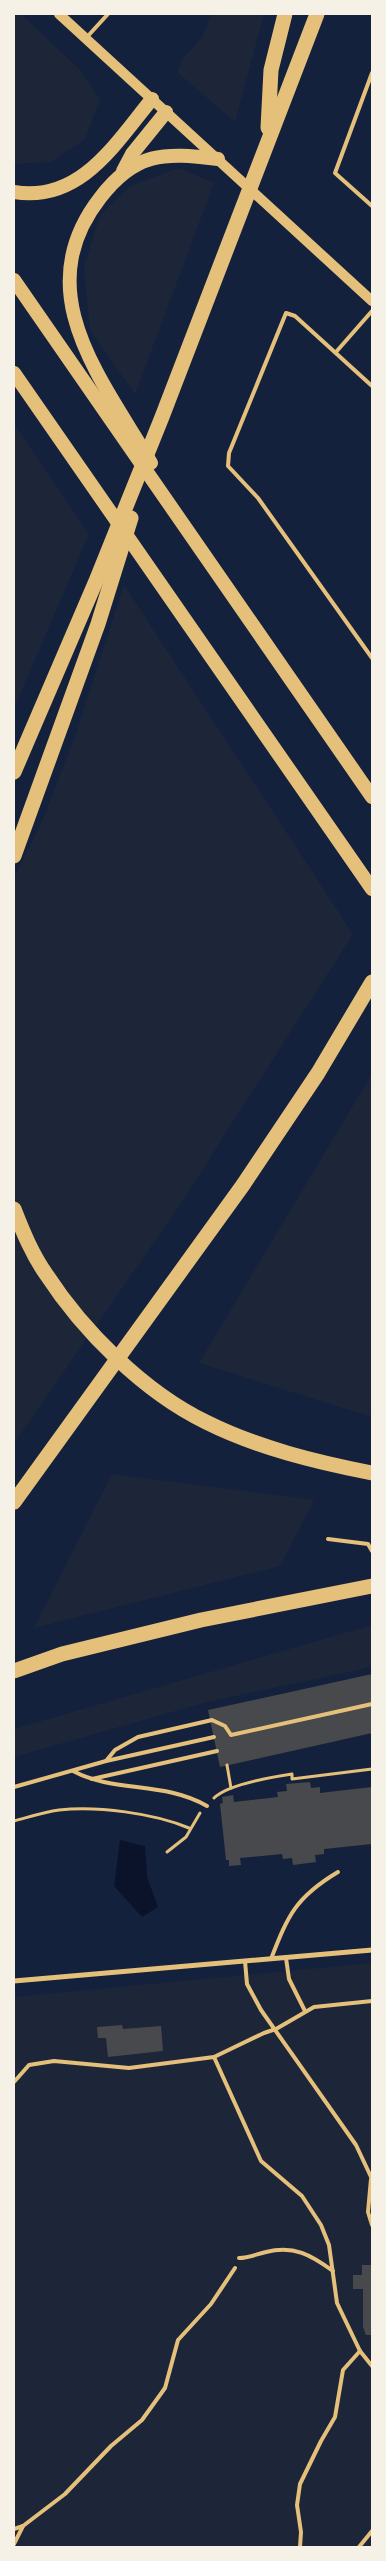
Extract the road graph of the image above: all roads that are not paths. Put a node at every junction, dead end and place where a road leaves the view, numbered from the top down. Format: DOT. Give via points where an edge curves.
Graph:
graph roads {
  1 [pos="58,14"];
  2 [pos="108,14"];
  3 [pos="286,14"];
  4 [pos="317,14"];
  5 [pos="86,39"];
  6 [pos="372,73"];
  7 [pos="152,99"];
  8 [pos="166,112"];
  9 [pos="267,143"];
  10 [pos="218,159"];
  11 [pos="121,174"];
  12 [pos="14,192"];
  13 [pos="372,206"];
  14 [pos="14,280"];
  15 [pos="372,301"];
  16 [pos="372,311"];
  17 [pos="336,352"];
  18 [pos="14,373"];
  19 [pos="372,386"];
  20 [pos="162,417"];
  21 [pos="181,517"];
  22 [pos="372,658"];
  23 [pos="14,772"];
  24 [pos="372,797"];
  25 [pos="14,856"];
  26 [pos="372,889"];
  27 [pos="372,982"];
  28 [pos="14,1209"];
  29 [pos="372,1473"];
  30 [pos="14,1502"];
  31 [pos="328,1539"];
  32 [pos="372,1552"];
  33 [pos="372,1586"];
  34 [pos="14,1671"];
  35 [pos="372,1704"];
  36 [pos="214,1738"];
  37 [pos="217,1751"];
  38 [pos="106,1761"];
  39 [pos="72,1771"];
  40 [pos="88,1780"];
  41 [pos="14,1788"];
  42 [pos="207,1806"];
  43 [pos="338,1872"];
  44 [pos="372,1950"];
  45 [pos="286,1958"];
  46 [pos="271,1959"];
  47 [pos="245,1961"];
  48 [pos="14,1981"];
  49 [pos="372,2001"];
  50 [pos="305,2011"];
  51 [pos="276,2030"];
  52 [pos="214,2057"];
  53 [pos="14,2082"];
  54 [pos="372,2179"];
  55 [pos="372,2225"];
  56 [pos="239,2258"];
  57 [pos="235,2268"];
  58 [pos="332,2271"];
  59 [pos="360,2351"];
  60 [pos="372,2366"];
  61 [pos="22,2526"];
  62 [pos="14,2529"];
  63 [pos="372,2531"];
  64 [pos="14,2544"];
  65 [pos="300,2547"];
  66 [pos="359,2547"];
  1 -- 5 [label="main road"];
  2 -- 5 [label="lane"];
  3 -- 9 [label="highway" via="271,70"];
  4 -- 9 [label="highway"];
  5 -- 7 [label="main road"];
  6 -- 13 [label="lane" via="335,173"];
  7 -- 8 [label="main road"];
  7 -- 12 [label="highway" via="107,155 71,184 47,193"];
  8 -- 10 [label="main road"];
  8 -- 11 [label="highway" via="132,154"];
  9 -- 20 [label="highway"];
  10 -- 11 [label="highway" via="171,155 140,162"];
  10 -- 15 [label="main road"];
  11 -- 21 [label="highway" via="91,209 81,229 71,258 68,288 82,341"];
  14 -- 21 [label="highway"];
  16 -- 17 [label="lane"];
  17 -- 19 [label="lane"];
  17 -- 22 [label="lane" via="295,316 286,313 229,453 228,466 258,498"];
  18 -- 26 [label="highway"];
  20 -- 23 [label="highway"];
  20 -- 25 [label="highway" via="98,624"];
  21 -- 24 [label="highway"];
  27 -- 30 [label="highway" via="290,1116"];
  28 -- 29 [label="highway" via="30,1248 46,1275 88,1330 150,1387 204,1422 232,1434 288,1454"];
  31 -- 32 [label="lane" via="368,1544"];
  33 -- 34 [label="highway" via="201,1620 62,1654"];
  35 -- 38 [label="lane" via="231,1735 225,1726 212,1720 138,1738 115,1750"];
  36 -- 38 [label="lane"];
  37 -- 40 [label="lane"];
  38 -- 39 [label="lane"];
  39 -- 40 [label="lane"];
  39 -- 41 [label="lane"];
  40 -- 42 [label="lane" via="190,1796"];
  43 -- 46 [label="lane" via="316,1886 298,1904 285,1923"];
  44 -- 45 [label="street"];
  45 -- 46 [label="street"];
  45 -- 50 [label="lane" via="290,1979"];
  46 -- 47 [label="street"];
  47 -- 48 [label="street"];
  47 -- 51 [label="lane" via="247,1984"];
  49 -- 50 [label="lane" via="314,2007"];
  50 -- 51 [label="lane"];
  51 -- 52 [label="lane"];
  51 -- 54 [label="lane" via="356,2145"];
  52 -- 53 [label="lane" via="129,2068 54,2061 29,2065"];
  52 -- 58 [label="lane" via="261,2160 302,2196 321,2225 329,2245"];
  54 -- 55 [label="lane" via="368,2212"];
  56 -- 58 [label="lane" via="293,2249 313,2256"];
  57 -- 61 [label="lane" via="212,2304 178,2340 165,2388 153,2408 65,2494"];
  58 -- 59 [label="lane" via="337,2303"];
  59 -- 60 [label="lane"];
  59 -- 65 [label="lane" via="343,2370 335,2417 300,2484 297,2504"];
  61 -- 62 [label="lane"];
  61 -- 64 [label="lane"];
  63 -- 66 [label="lane"];
}
